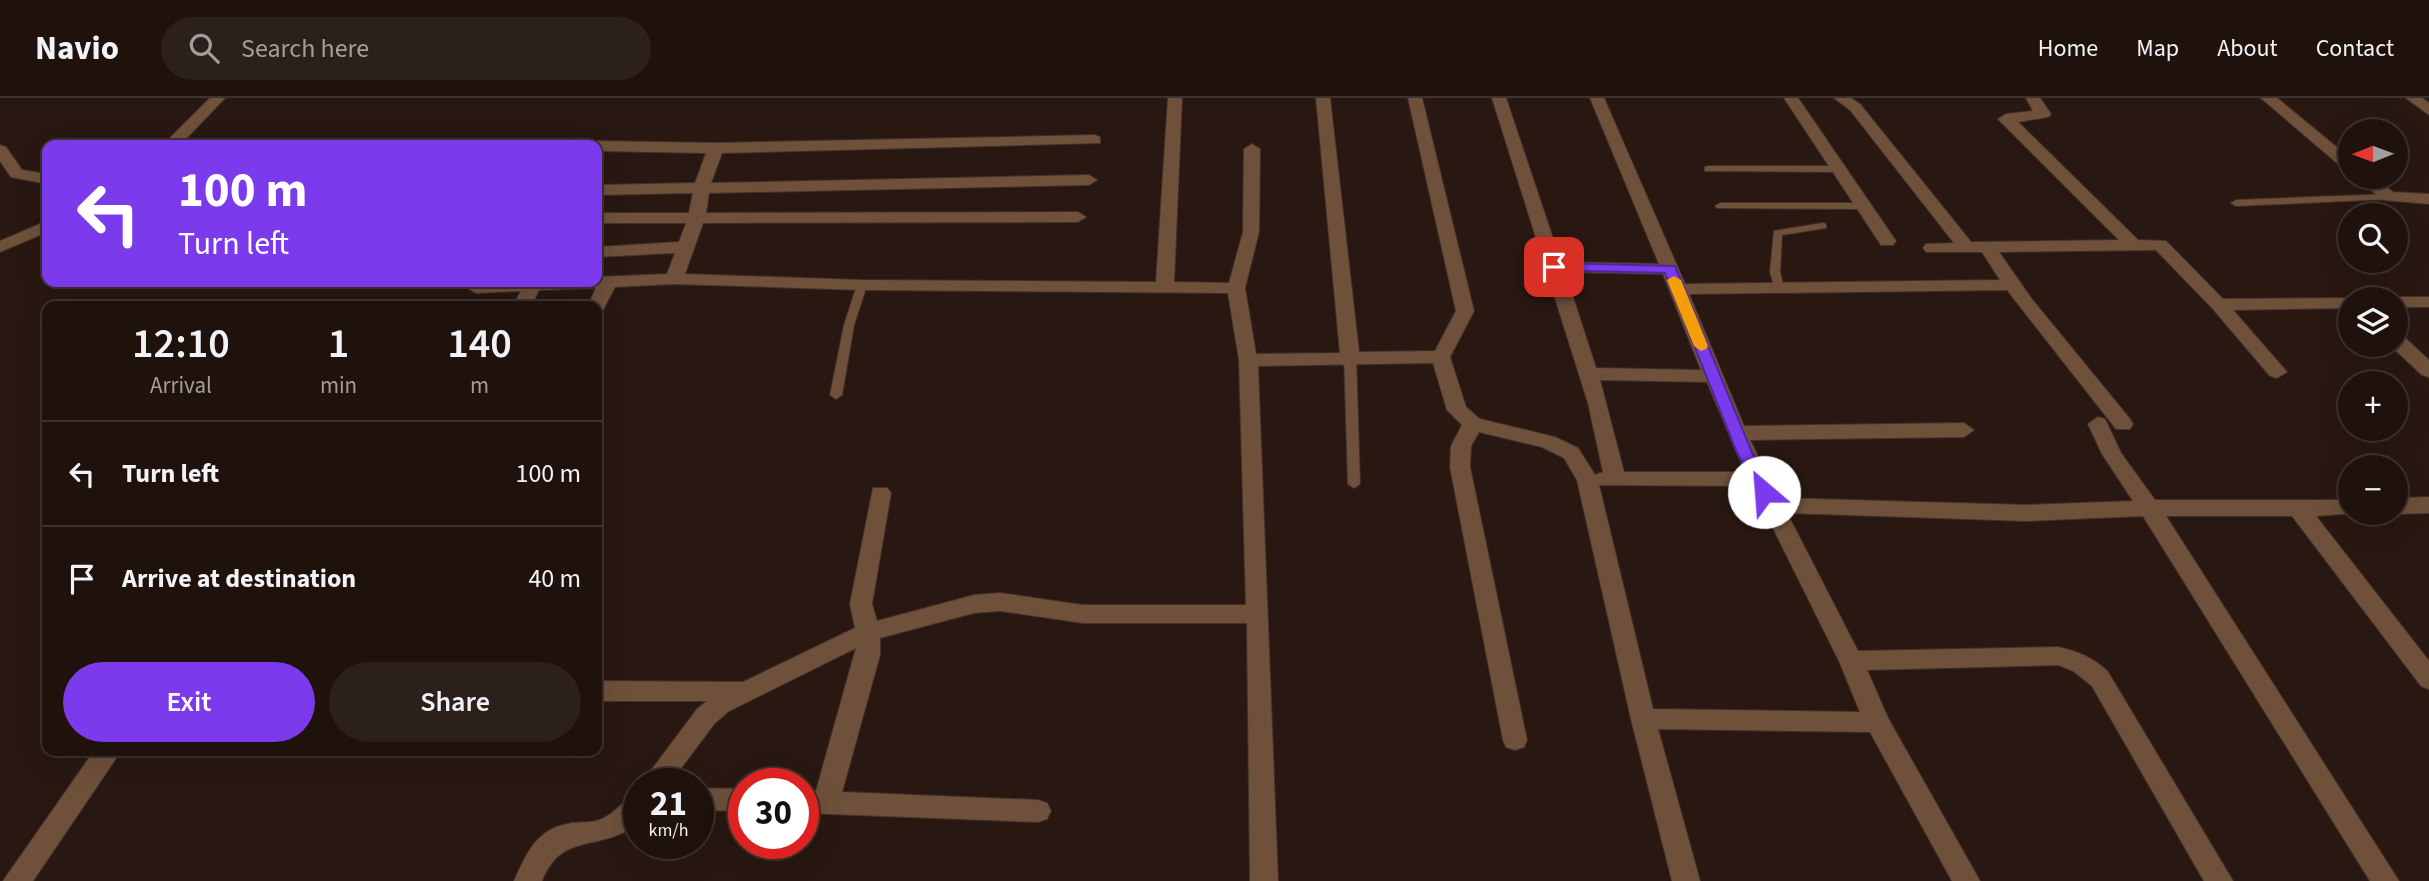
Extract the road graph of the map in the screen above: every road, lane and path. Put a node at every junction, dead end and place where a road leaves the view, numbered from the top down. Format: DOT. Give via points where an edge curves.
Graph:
graph roads {
  1 [pos="218,98"];
  2 [pos="1175,98"];
  3 [pos="1323,98"];
  4 [pos="1415,98"];
  5 [pos="1499,98"];
  6 [pos="1597,98"];
  7 [pos="1791,98"];
  8 [pos="1841,98"];
  9 [pos="2033,98"];
  10 [pos="2268,98"];
  11 [pos="2413,98"];
  12 [pos="2429,110"];
  13 [pos="176,140"];
  14 [pos="1095,141"];
  15 [pos="602,146"];
  16 [pos="716,148"];
  17 [pos="1252,149"];
  18 [pos="0,150"];
  19 [pos="2338,156"];
  20 [pos="1708,169"];
  21 [pos="1838,169"];
  22 [pos="17,174"];
  23 [pos="42,178"];
  24 [pos="1089,180"];
  25 [pos="0,181"];
  26 [pos="702,186"];
  27 [pos="2379,189"];
  28 [pos="602,190"];
  29 [pos="2389,197"];
  30 [pos="2429,199"];
  31 [pos="2236,203"];
  32 [pos="1720,206"];
  33 [pos="1863,206"];
  34 [pos="697,216"];
  35 [pos="1078,217"];
  36 [pos="602,218"];
  37 [pos="1823,226"];
  38 [pos="42,228"];
  39 [pos="1887,241"];
  40 [pos="0,247"];
  41 [pos="684,247"];
  42 [pos="2135,247"];
  43 [pos="1932,248"];
  44 [pos="1967,248"];
  45 [pos="1988,248"];
  46 [pos="602,252"];
  47 [pos="1554,267"];
  48 [pos="674,279"];
  49 [pos="1674,279"];
  50 [pos="602,284"];
  51 [pos="607,284"];
  52 [pos="862,285"];
  53 [pos="2014,285"];
  54 [pos="490,287"];
  55 [pos="1165,287"];
  56 [pos="476,288"];
  57 [pos="1236,288"];
  58 [pos="1779,288"];
  59 [pos="599,301"];
  60 [pos="2408,302"];
  61 [pos="2429,302"];
  62 [pos="2338,303"];
  63 [pos="2219,305"];
  64 [pos="2408,351"];
  65 [pos="1350,356"];
  66 [pos="1441,357"];
  67 [pos="1248,360"];
  68 [pos="2429,371"];
  69 [pos="2277,372"];
  70 [pos="1588,374"];
  71 [pos="1714,376"];
  72 [pos="835,395"];
  73 [pos="1473,424"];
  74 [pos="2098,424"];
  75 [pos="2123,424"];
  76 [pos="1964,430"];
  77 [pos="1737,433"];
  78 [pos="1615,478"];
  79 [pos="1758,479"];
  80 [pos="1587,481"];
  81 [pos="1354,485"];
  82 [pos="880,494"];
  83 [pos="1771,505"];
  84 [pos="2429,505"];
  85 [pos="2408,506"];
  86 [pos="2151,508"];
  87 [pos="2338,508"];
  88 [pos="2299,509"];
  89 [pos="1258,614"];
  90 [pos="868,632"];
  91 [pos="1851,661"];
  92 [pos="2429,679"];
  93 [pos="602,691"];
  94 [pos="742,691"];
  95 [pos="1643,719"];
  96 [pos="1877,722"];
  97 [pos="1514,740"];
  98 [pos="104,756"];
  99 [pos="666,768"];
  100 [pos="819,792"];
  101 [pos="819,803"];
  102 [pos="1038,811"];
  103 [pos="623,822"];
  104 [pos="17,881"];
  105 [pos="528,881"];
  106 [pos="1264,881"];
  107 [pos="1686,881"];
  108 [pos="1966,881"];
  109 [pos="2219,881"];
  110 [pos="2385,881"];
  1 -- 13 [label="street"];
  2 -- 55 [label="street"];
  3 -- 65 [label="street"];
  4 -- 66 [label="street" via="1465,311"];
  5 -- 47 [label="street"];
  6 -- 49 [label="street"];
  7 -- 21 [label="street"];
  8 -- 44 [label="street" via="1855,107"];
  9 -- 42 [label="street" via="2043,114 2006,118"];
  10 -- 19 [label="street"];
  11 -- 12 [label="street"];
  14 -- 16 [label="street"];
  15 -- 16 [label="street"];
  16 -- 26 [label="street"];
  17 -- 57 [label="street" via="1251,232"];
  18 -- 22 [label="street"];
  20 -- 21 [label="lane"];
  21 -- 33 [label="street"];
  22 -- 23 [label="street"];
  22 -- 25 [label="street"];
  24 -- 26 [label="street"];
  26 -- 28 [label="street"];
  26 -- 34 [label="street"];
  27 -- 29 [label="street"];
  29 -- 30 [label="street"];
  29 -- 31 [label="lane"];
  32 -- 33 [label="lane"];
  33 -- 39 [label="street"];
  34 -- 35 [label="street"];
  34 -- 36 [label="street"];
  34 -- 41 [label="street"];
  37 -- 58 [label="lane" via="1777,233"];
  38 -- 40 [label="street"];
  41 -- 46 [label="street"];
  41 -- 48 [label="street"];
  42 -- 45 [label="street"];
  42 -- 63 [label="street" via="2160,246"];
  43 -- 44 [label="street"];
  44 -- 45 [label="street"];
  45 -- 53 [label="street"];
  47 -- 49 [label="street"];
  47 -- 70 [label="street"];
  48 -- 51 [label="street"];
  48 -- 52 [label="street"];
  49 -- 58 [label="street"];
  49 -- 71 [label="street"];
  50 -- 51 [label="street"];
  51 -- 59 [label="street"];
  52 -- 55 [label="street"];
  52 -- 72 [label="lane"];
  53 -- 58 [label="street"];
  53 -- 75 [label="street"];
  54 -- 56 [label="street"];
  55 -- 57 [label="street"];
  57 -- 67 [label="street"];
  60 -- 61 [label="street"];
  62 -- 63 [label="street"];
  63 -- 69 [label="street"];
  64 -- 68 [label="street"];
  65 -- 66 [label="street"];
  65 -- 67 [label="street"];
  65 -- 81 [label="lane"];
  66 -- 73 [label="street" via="1457,411"];
  67 -- 89 [label="street"];
  70 -- 71 [label="street"];
  70 -- 78 [label="street"];
  71 -- 77 [label="street"];
  73 -- 80 [label="street" via="1548,442 1572,453"];
  73 -- 97 [label="street" via="1461,446 1460,467"];
  74 -- 86 [label="street" via="2105,445"];
  76 -- 77 [label="street"];
  77 -- 79 [label="street"];
  78 -- 79 [label="street"];
  78 -- 80 [label="street"];
  79 -- 83 [label="street"];
  80 -- 95 [label="street"];
  82 -- 90 [label="street" via="861,604"];
  83 -- 86 [label="street" via="2027,513"];
  83 -- 91 [label="street"];
  84 -- 85 [label="street"];
  86 -- 88 [label="street"];
  86 -- 110 [label="street" via="2296,746"];
  87 -- 88 [label="street"];
  88 -- 92 [label="street"];
  89 -- 90 [label="street" via="1083,614 1000,602 925,614"];
  89 -- 106 [label="street"];
  90 -- 94 [label="street"];
  90 -- 100 [label="street" via="864,673"];
  91 -- 96 [label="street"];
  91 -- 109 [label="street" via="2058,656 2088,667 2100,679"];
  93 -- 94 [label="street"];
  94 -- 99 [label="street" via="706,716"];
  95 -- 96 [label="street"];
  95 -- 107 [label="street"];
  96 -- 108 [label="street"];
  98 -- 104 [label="street"];
  101 -- 102 [label="street"];
  103 -- 105 [label="street" via="609,831 557,839 547,845"];
}
